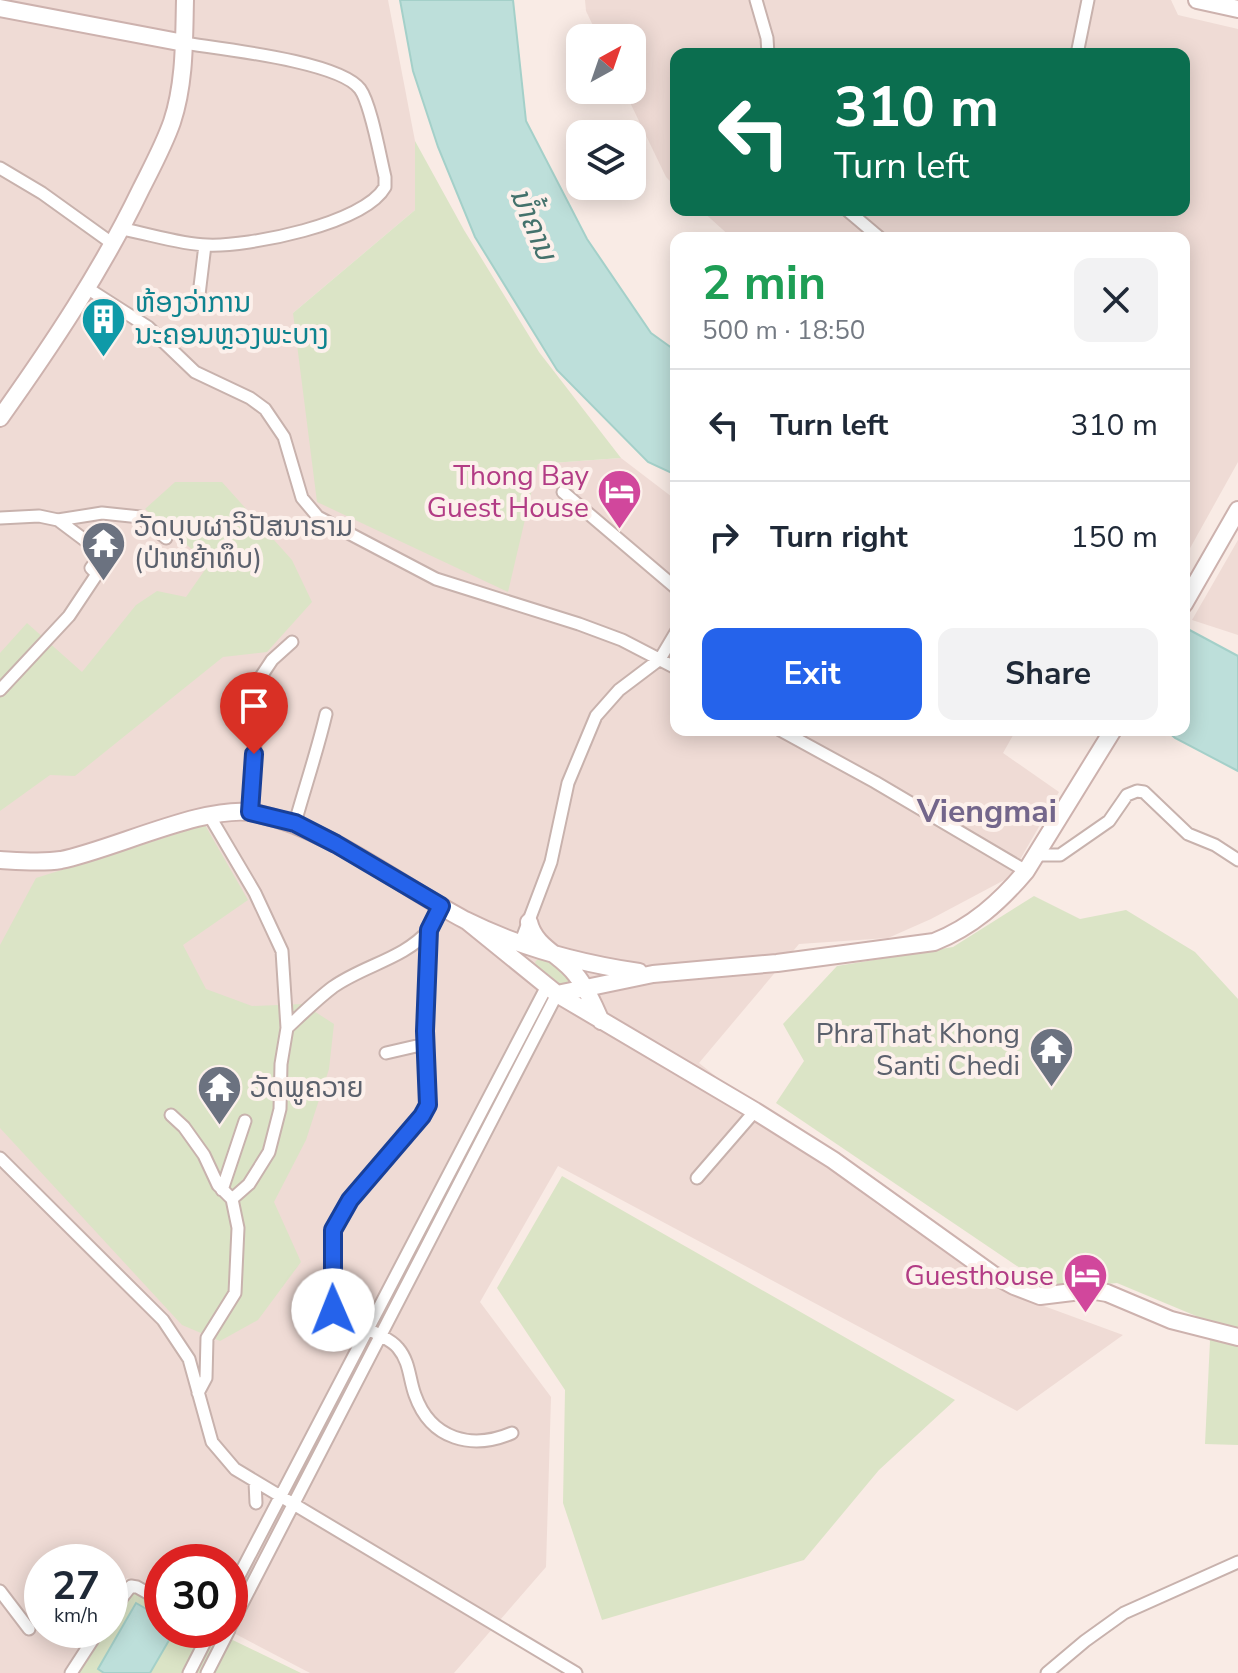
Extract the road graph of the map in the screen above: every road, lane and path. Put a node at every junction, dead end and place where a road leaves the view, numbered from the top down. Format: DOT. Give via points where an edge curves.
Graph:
graph roads {
  1 [pos="185,0"];
  2 [pos="756,0"];
  3 [pos="1088,0"];
  4 [pos="1197,0"];
  5 [pos="0,8"];
  6 [pos="1238,9"];
  7 [pos="184,43"];
  8 [pos="768,48"];
  9 [pos="1078,48"];
  10 [pos="0,168"];
  11 [pos="854,216"];
  12 [pos="873,232"];
  13 [pos="118,236"];
  14 [pos="205,245"];
  15 [pos="87,288"];
  16 [pos="198,303"];
  17 [pos="0,418"];
  18 [pos="563,492"];
  19 [pos="1237,515"];
  20 [pos="0,518"];
  21 [pos="58,520"];
  22 [pos="166,538"];
  23 [pos="670,583"];
  24 [pos="1190,593"];
  25 [pos="292,642"];
  26 [pos="670,642"];
  27 [pos="660,659"];
  28 [pos="670,665"];
  29 [pos="0,690"];
  30 [pos="326,714"];
  31 [pos="791,736"];
  32 [pos="1109,736"];
  33 [pos="250,812"];
  34 [pos="209,815"];
  35 [pos="295,823"];
  36 [pos="1036,855"];
  37 [pos="0,860"];
  38 [pos="1238,860"];
  39 [pos="1026,871"];
  40 [pos="441,906"];
  41 [pos="467,921"];
  42 [pos="529,922"];
  43 [pos="429,930"];
  44 [pos="520,944"];
  45 [pos="556,957"];
  46 [pos="653,974"];
  47 [pos="547,988"];
  48 [pos="585,988"];
  49 [pos="602,1022"];
  50 [pos="287,1028"];
  51 [pos="425,1044"];
  52 [pos="386,1053"];
  53 [pos="755,1111"];
  54 [pos="171,1115"];
  55 [pos="245,1121"];
  56 [pos="0,1158"];
  57 [pos="697,1178"];
  58 [pos="222,1190"];
  59 [pos="232,1199"];
  60 [pos="418,1232"];
  61 [pos="432,1240"];
  62 [pos="367,1331"];
  63 [pos="1238,1337"];
  64 [pos="381,1338"];
  65 [pos="198,1393"];
  66 [pos="512,1433"];
  67 [pos="255,1482"];
  68 [pos="280,1498"];
  69 [pos="256,1503"];
  70 [pos="294,1506"];
  71 [pos="248,1559"];
  72 [pos="1238,1562"];
  73 [pos="0,1591"];
  74 [pos="248,1593"];
  75 [pos="24,1622"];
  76 [pos="87,1648"];
  77 [pos="202,1648"];
  78 [pos="220,1648"];
  79 [pos="71,1673"];
  80 [pos="189,1673"];
  81 [pos="207,1673"];
  82 [pos="576,1673"];
  83 [pos="1047,1673"];
  1 -- 7 [label="street"];
  2 -- 8 [label="street"];
  3 -- 9 [label="street"];
  4 -- 6 [label="street"];
  5 -- 7 [label="street"];
  7 -- 13 [label="street" via="172,121"];
  7 -- 14 [label="street" via="320,67 352,81 364,95 386,183 367,205 339,220 248,243"];
  10 -- 13 [label="street"];
  11 -- 12 [label="street"];
  13 -- 14 [label="street"];
  13 -- 15 [label="street"];
  14 -- 16 [label="street"];
  15 -- 17 [label="street"];
  15 -- 27 [label="street" via="148,327 195,372 265,409 284,437 302,498 318,517 436,579 579,624"];
  18 -- 23 [label="street"];
  19 -- 24 [label="street"];
  20 -- 21 [label="street"];
  21 -- 22 [label="street" via="102,513 140,517"];
  21 -- 29 [label="street" via="102,553 91,568 97,574 69,616"];
  25 -- 33 [label="street" via="260,678"];
  26 -- 27 [label="street"];
  27 -- 28 [label="street"];
  27 -- 42 [label="street" via="619,690 596,716 568,783 551,862"];
  30 -- 35 [label="street"];
  31 -- 39 [label="street"];
  32 -- 36 [label="street"];
  33 -- 34 [label="street"];
  33 -- 35 [label="street"];
  34 -- 37 [label="street" via="56,861"];
  34 -- 50 [label="street" via="282,951"];
  35 -- 40 [label="street"];
  36 -- 38 [label="street" via="1060,855 1109,821 1127,795 1137,791 1188,834"];
  36 -- 39 [label="street"];
  39 -- 46 [label="street" via="976,920 934,942"];
  40 -- 41 [label="street"];
  40 -- 43 [label="street"];
  41 -- 44 [label="street"];
  41 -- 47 [label="street"];
  42 -- 44 [label="street"];
  42 -- 45 [label="street" via="535,937"];
  43 -- 50 [label="street" via="421,940 335,986"];
  43 -- 51 [label="street"];
  44 -- 45 [label="street"];
  44 -- 47 [label="street" via="527,965"];
  45 -- 46 [label="street"];
  45 -- 48 [label="street"];
  46 -- 48 [label="street"];
  47 -- 48 [label="street"];
  47 -- 49 [label="street"];
  47 -- 60 [label="street"];
  47 -- 61 [label="street"];
  48 -- 49 [label="street"];
  49 -- 53 [label="street"];
  50 -- 59 [label="street" via="280,1109 269,1152 249,1184"];
  51 -- 52 [label="street"];
  51 -- 62 [label="street" via="428,1105 350,1200 333,1230 333,1310"];
  53 -- 57 [label="street"];
  53 -- 63 [label="street" via="1014,1286 1040,1296 1107,1293 1171,1320"];
  54 -- 58 [label="street" via="204,1155"];
  55 -- 58 [label="street"];
  56 -- 65 [label="street" via="163,1320 189,1359"];
  58 -- 59 [label="street"];
  59 -- 65 [label="street" via="238,1228 235,1293 207,1338 206,1378"];
  60 -- 61 [label="street"];
  60 -- 62 [label="street"];
  61 -- 64 [label="street"];
  62 -- 64 [label="street"];
  62 -- 68 [label="street"];
  64 -- 66 [label="street" via="398,1348 420,1406 440,1429 462,1441 478,1442"];
  64 -- 70 [label="street"];
  65 -- 67 [label="street" via="212,1442 235,1469"];
  67 -- 68 [label="street"];
  67 -- 69 [label="street"];
  68 -- 70 [label="street"];
  68 -- 71 [label="street"];
  70 -- 74 [label="street"];
  70 -- 82 [label="street"];
  72 -- 83 [label="street" via="1124,1613"];
  73 -- 75 [label="street"];
  76 -- 79 [label="street"];
  77 -- 80 [label="street"];
  78 -- 81 [label="street"];
}
